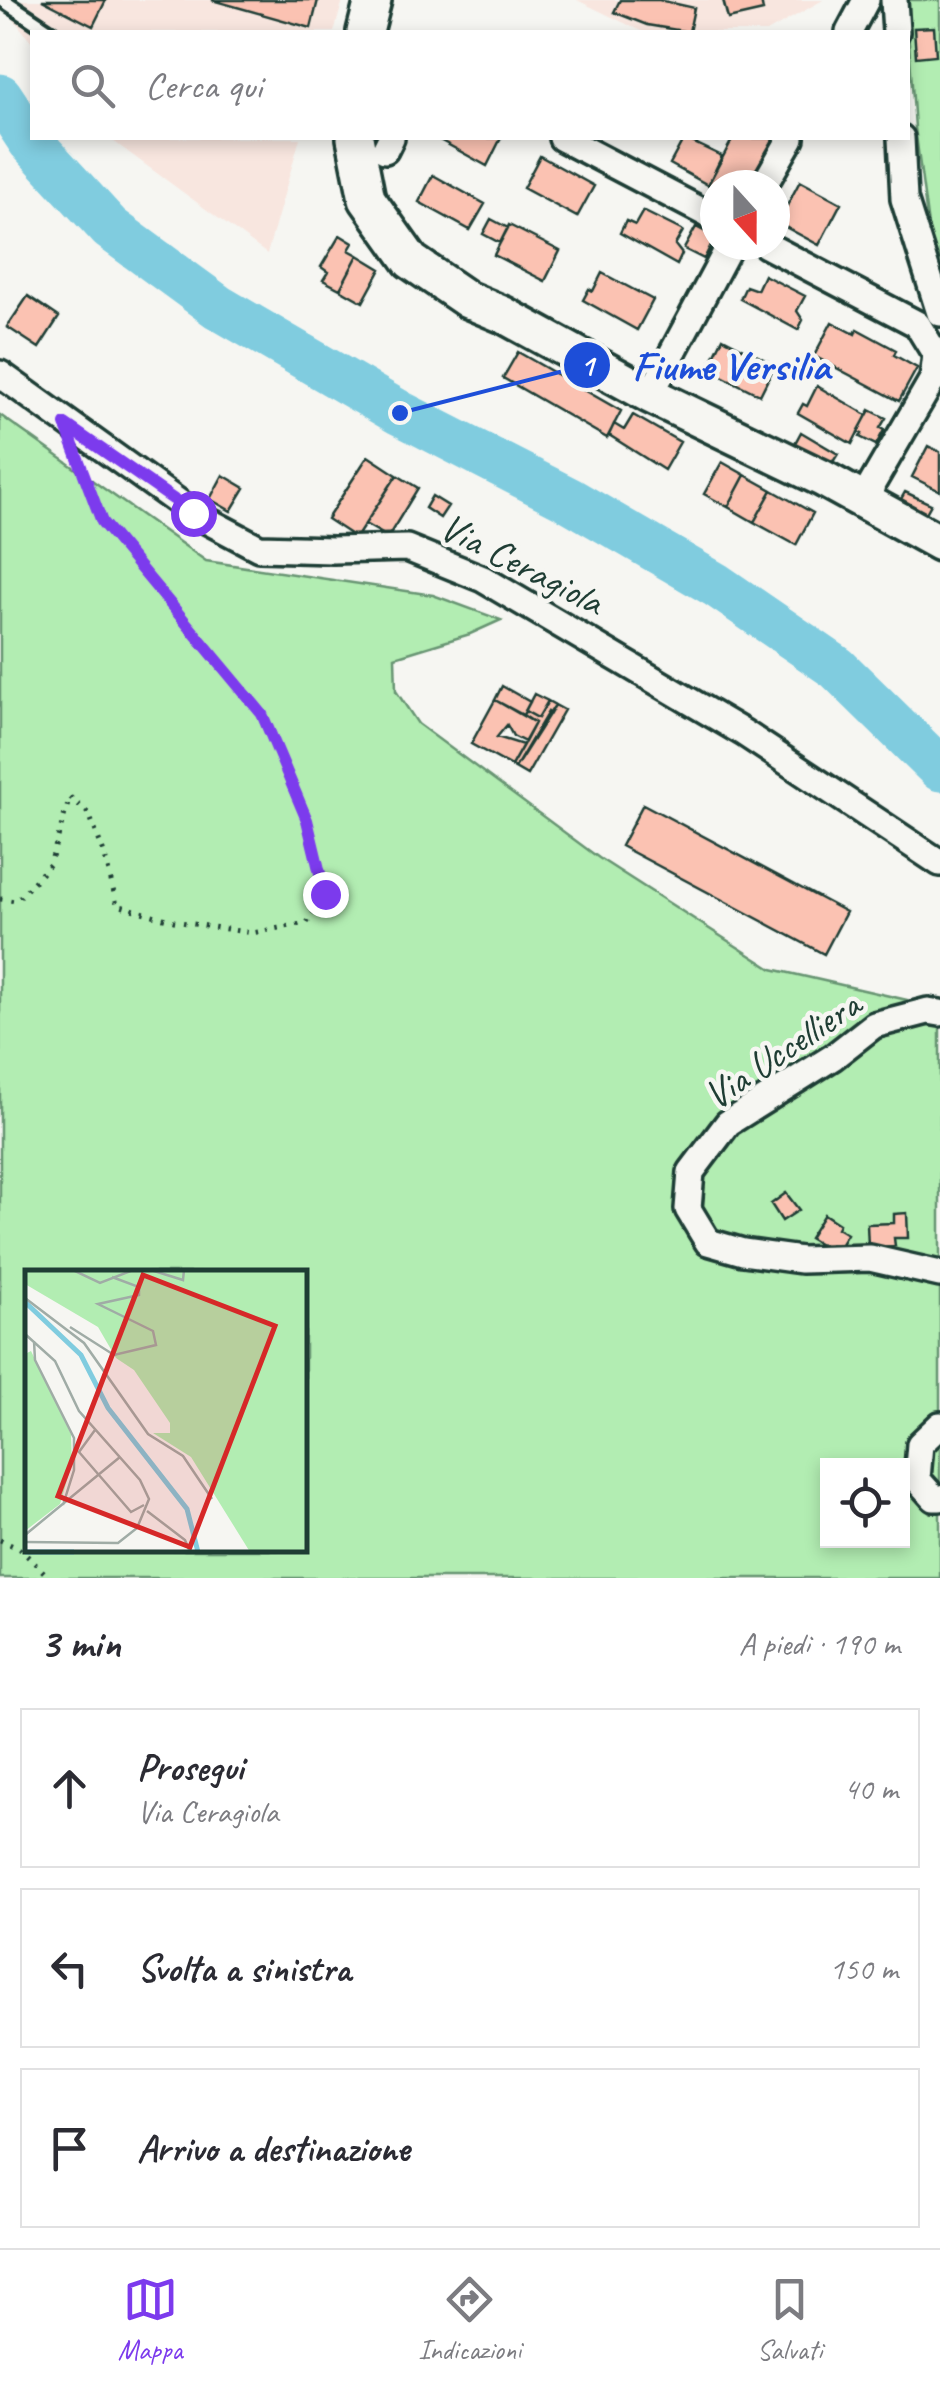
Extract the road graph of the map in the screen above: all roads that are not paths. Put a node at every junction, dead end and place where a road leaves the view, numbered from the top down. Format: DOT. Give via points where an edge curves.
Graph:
graph roads {
  1 [pos="3,0"];
  2 [pos="373,0"];
  3 [pos="866,0"];
  4 [pos="894,0"];
  5 [pos="48,30"];
  6 [pos="366,30"];
  7 [pos="850,30"];
  8 [pos="896,30"];
  9 [pos="566,140"];
  10 [pos="790,140"];
  11 [pos="901,140"];
  12 [pos="377,142"];
  13 [pos="773,170"];
  14 [pos="700,210"];
  15 [pos="790,257"];
  16 [pos="722,260"];
  17 [pos="940,313"];
  18 [pos="0,374"];
  19 [pos="650,395"];
  20 [pos="868,504"];
  21 [pos="940,543"];
  22 [pos="940,863"];
  23 [pos="940,1012"];
  24 [pos="940,1274"];
  25 [pos="940,1425"];
  26 [pos="940,1498"];
  1 -- 5 [label="lane"];
  2 -- 6 [label="main road"];
  3 -- 7 [label="street"];
  4 -- 8 [label="street"];
  9 -- 14 [label="street"];
  10 -- 13 [label="street"];
  11 -- 17 [label="street" via="904,199"];
  12 -- 19 [label="main road" via="367,199 411,261 468,300"];
  15 -- 20 [label="street" via="918,324 936,355 933,379 872,484"];
  16 -- 19 [label="street"];
  18 -- 22 [label="street, Via Ceragiola" via="193,513 259,548 407,548 483,579 744,733"];
  19 -- 20 [label="main road"];
  20 -- 21 [label="main road"];
  23 -- 24 [label="street, Via Uccelliera" via="874,1025 728,1123 690,1172 688,1209 708,1242 744,1252 801,1260 870,1258"];
  25 -- 26 [label="street" via="920,1444 917,1479"];
}
